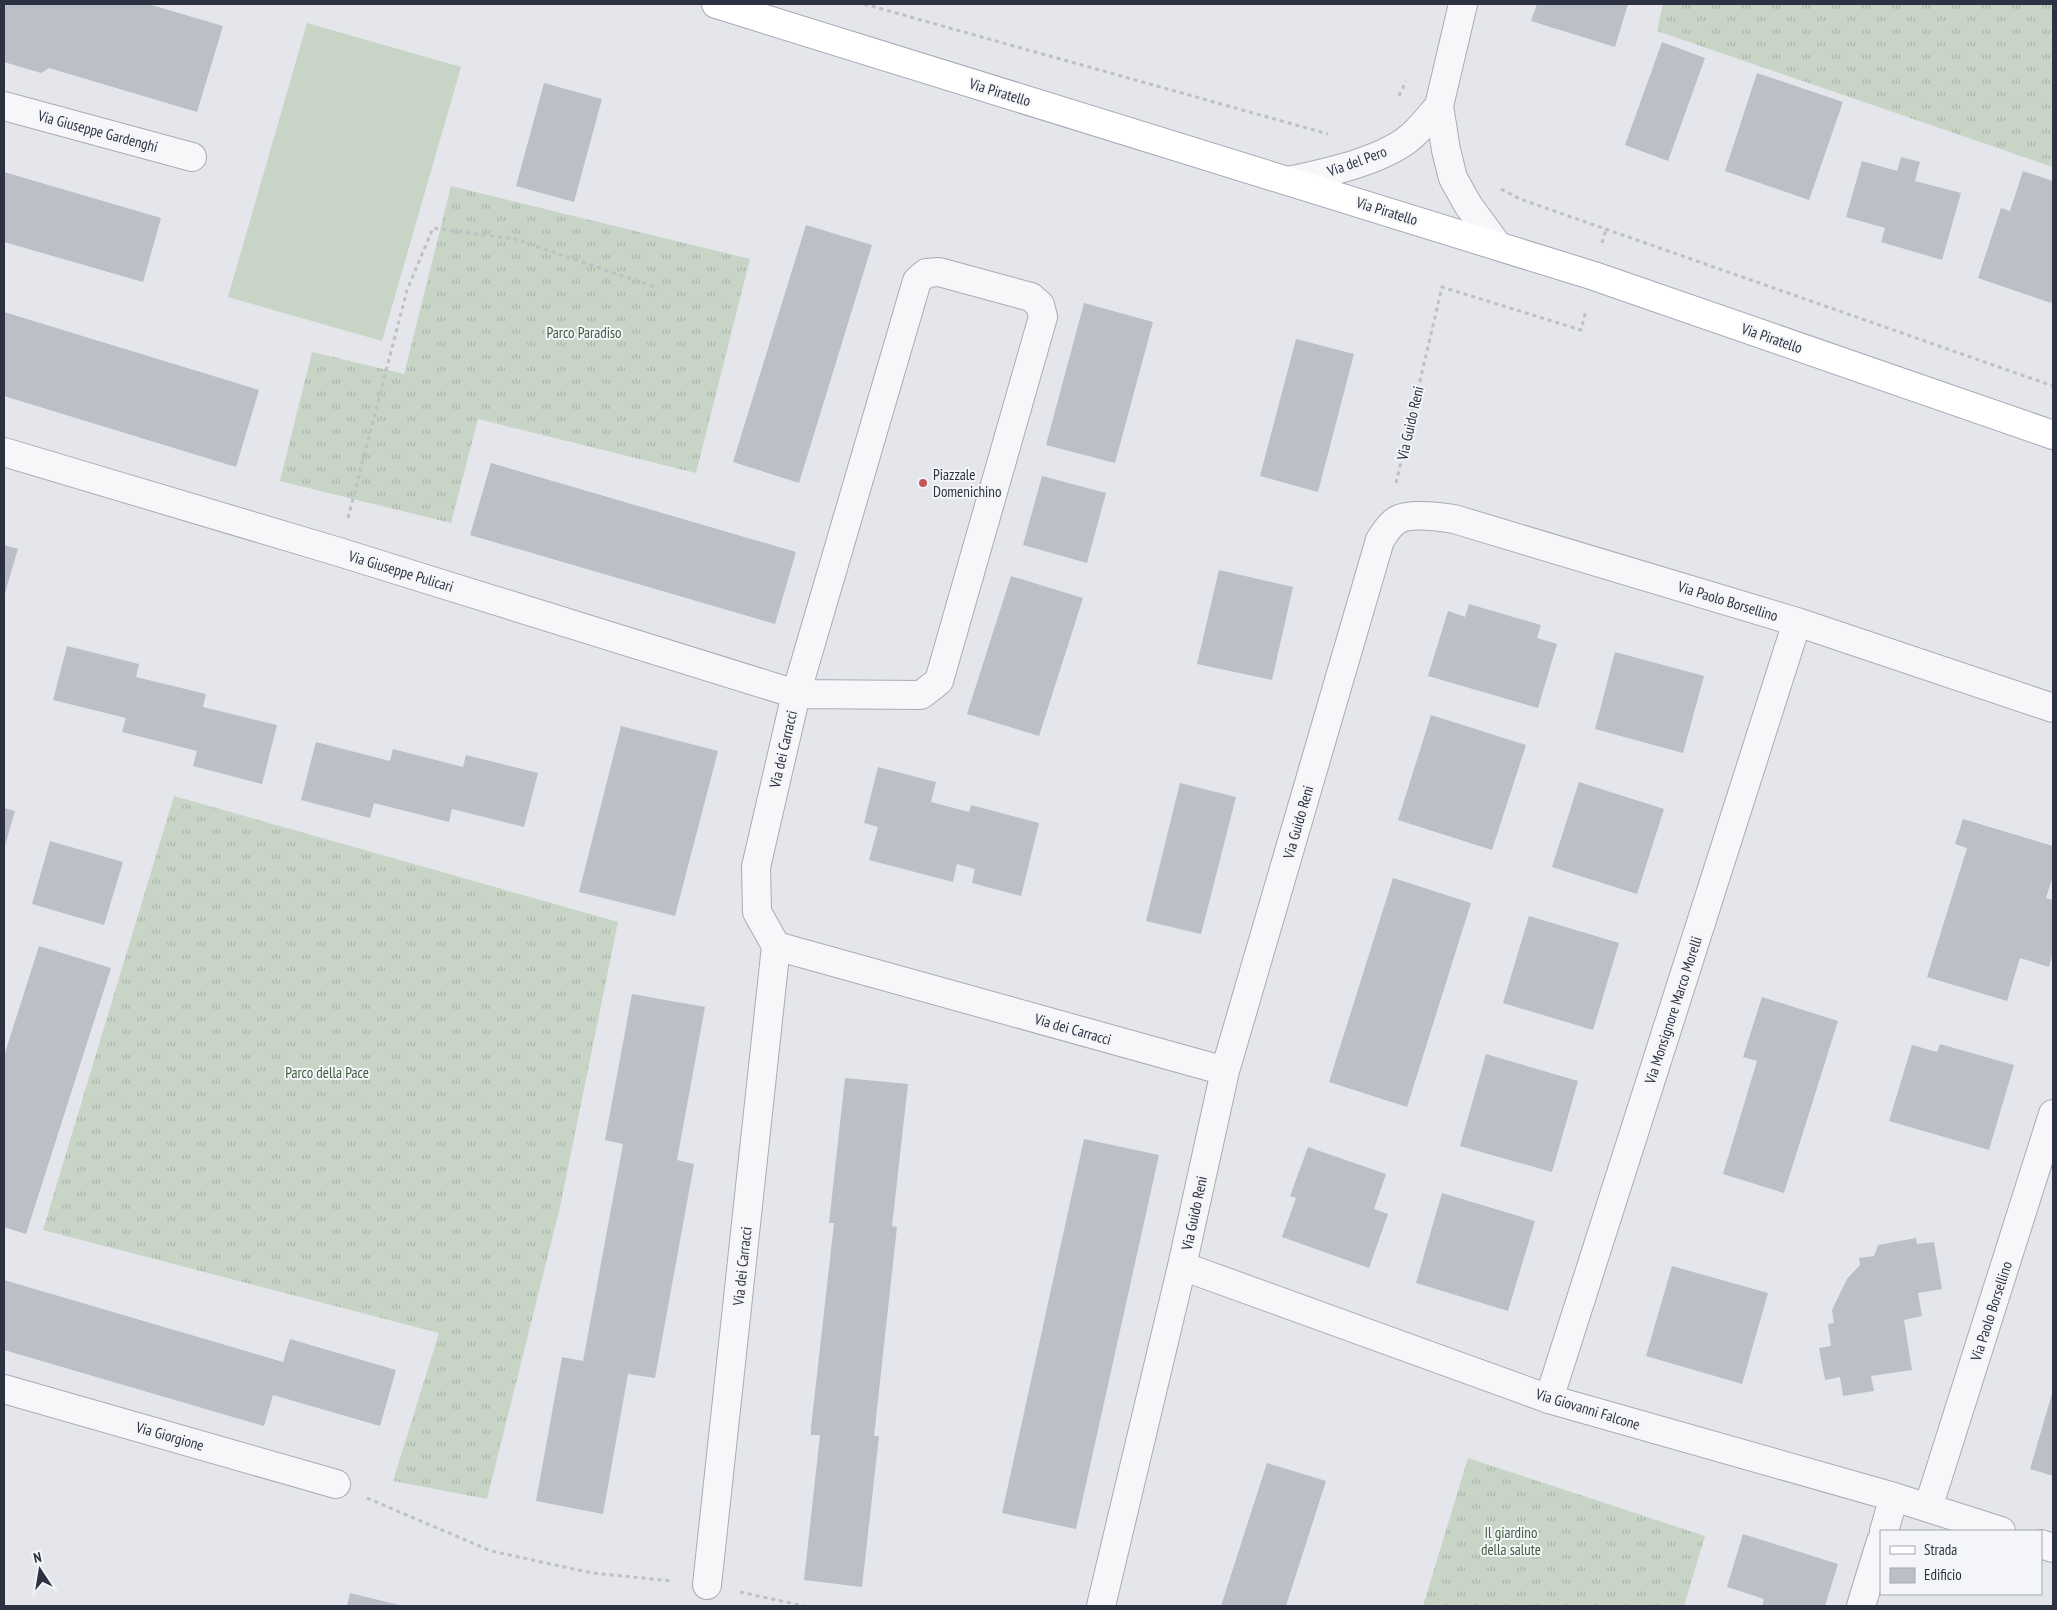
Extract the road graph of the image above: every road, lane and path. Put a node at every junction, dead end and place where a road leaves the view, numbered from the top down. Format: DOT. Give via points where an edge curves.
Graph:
graph roads {
  1 [pos="716,4"];
  2 [pos="1462,4"];
  3 [pos="4,106"];
  4 [pos="1439,106"];
  5 [pos="192,156"];
  6 [pos="1288,181"];
  7 [pos="1606,229"];
  8 [pos="1498,246"];
  9 [pos="1594,276"];
  10 [pos="658,288"];
  11 [pos="2053,435"];
  12 [pos="4,452"];
  13 [pos="1399,519"];
  14 [pos="339,552"];
  15 [pos="1797,622"];
  16 [pos="796,694"];
  17 [pos="2053,708"];
  18 [pos="776,946"];
  19 [pos="1225,1071"];
  20 [pos="2053,1114"];
  21 [pos="1182,1266"];
  22 [pos="4,1389"];
  23 [pos="1549,1399"];
  24 [pos="336,1484"];
  25 [pos="1894,1497"];
  26 [pos="1928,1508"];
  27 [pos="1884,1530"];
  28 [pos="1998,1530"];
  29 [pos="1880,1544"];
  30 [pos="707,1585"];
  31 [pos="804,1606"];
  32 [pos="1101,1606"];
  33 [pos="1861,1606"];
  1 -- 6 [label="main road, Via Piratello"];
  2 -- 4 [label="street, Via del Pero"];
  3 -- 5 [label="street, Via Giuseppe Gardenghi"];
  4 -- 6 [label="street, Via del Pero" via="1415,134 1384,153 1324,174"];
  4 -- 8 [label="street, Via del Pero" via="1454,178 1468,205"];
  6 -- 8 [label="main road, Via Piratello"];
  7 -- 9 [label="path, Via Guido Reni"];
  8 -- 9 [label="main road, Via Piratello"];
  9 -- 11 [label="main road, Via Piratello"];
  9 -- 13 [label="path, Via Guido Reni" via="1581,330 1442,287 1395,489"];
  10 -- 14 [label="path" via="516,239 433,228 407,290"];
  12 -- 14 [label="street, Via Giuseppe Pulicari"];
  13 -- 15 [label="street, Via Paolo Borsellino" via="1429,516 1454,519"];
  13 -- 19 [label="street, Via Guido Reni" via="1380,540"];
  14 -- 16 [label="street, Via Giuseppe Pulicari"];
  15 -- 17 [label="street, Via Paolo Borsellino"];
  15 -- 23 [label="street, Via Monsignore Marco Morelli"];
  16 -- 16 [label="street" via="917,281 926,273 939,272 1036,300 1043,317 939,681 921,695"];
  16 -- 18 [label="street, Via dei Carracci" via="756,867 757,912"];
  18 -- 19 [label="street, Via dei Carracci"];
  18 -- 30 [label="street, Via dei Carracci"];
  19 -- 21 [label="street, Via Guido Reni"];
  20 -- 26 [label="street, Via Paolo Borsellino"];
  21 -- 23 [label="street, Via Giovanni Falcone"];
  21 -- 32 [label="street, Via Guido Reni"];
  22 -- 24 [label="street, Via Giorgione"];
  23 -- 25 [label="street, Via Giovanni Falcone"];
  24 -- 30 [label="path" via="491,1551 592,1573"];
  25 -- 26 [label="street, Via Giovanni Falcone"];
  25 -- 27 [label="street"];
  26 -- 28 [label="street, Via Giovanni Falcone"];
  29 -- 33 [label="street"];
  30 -- 31 [label="path"];
}
